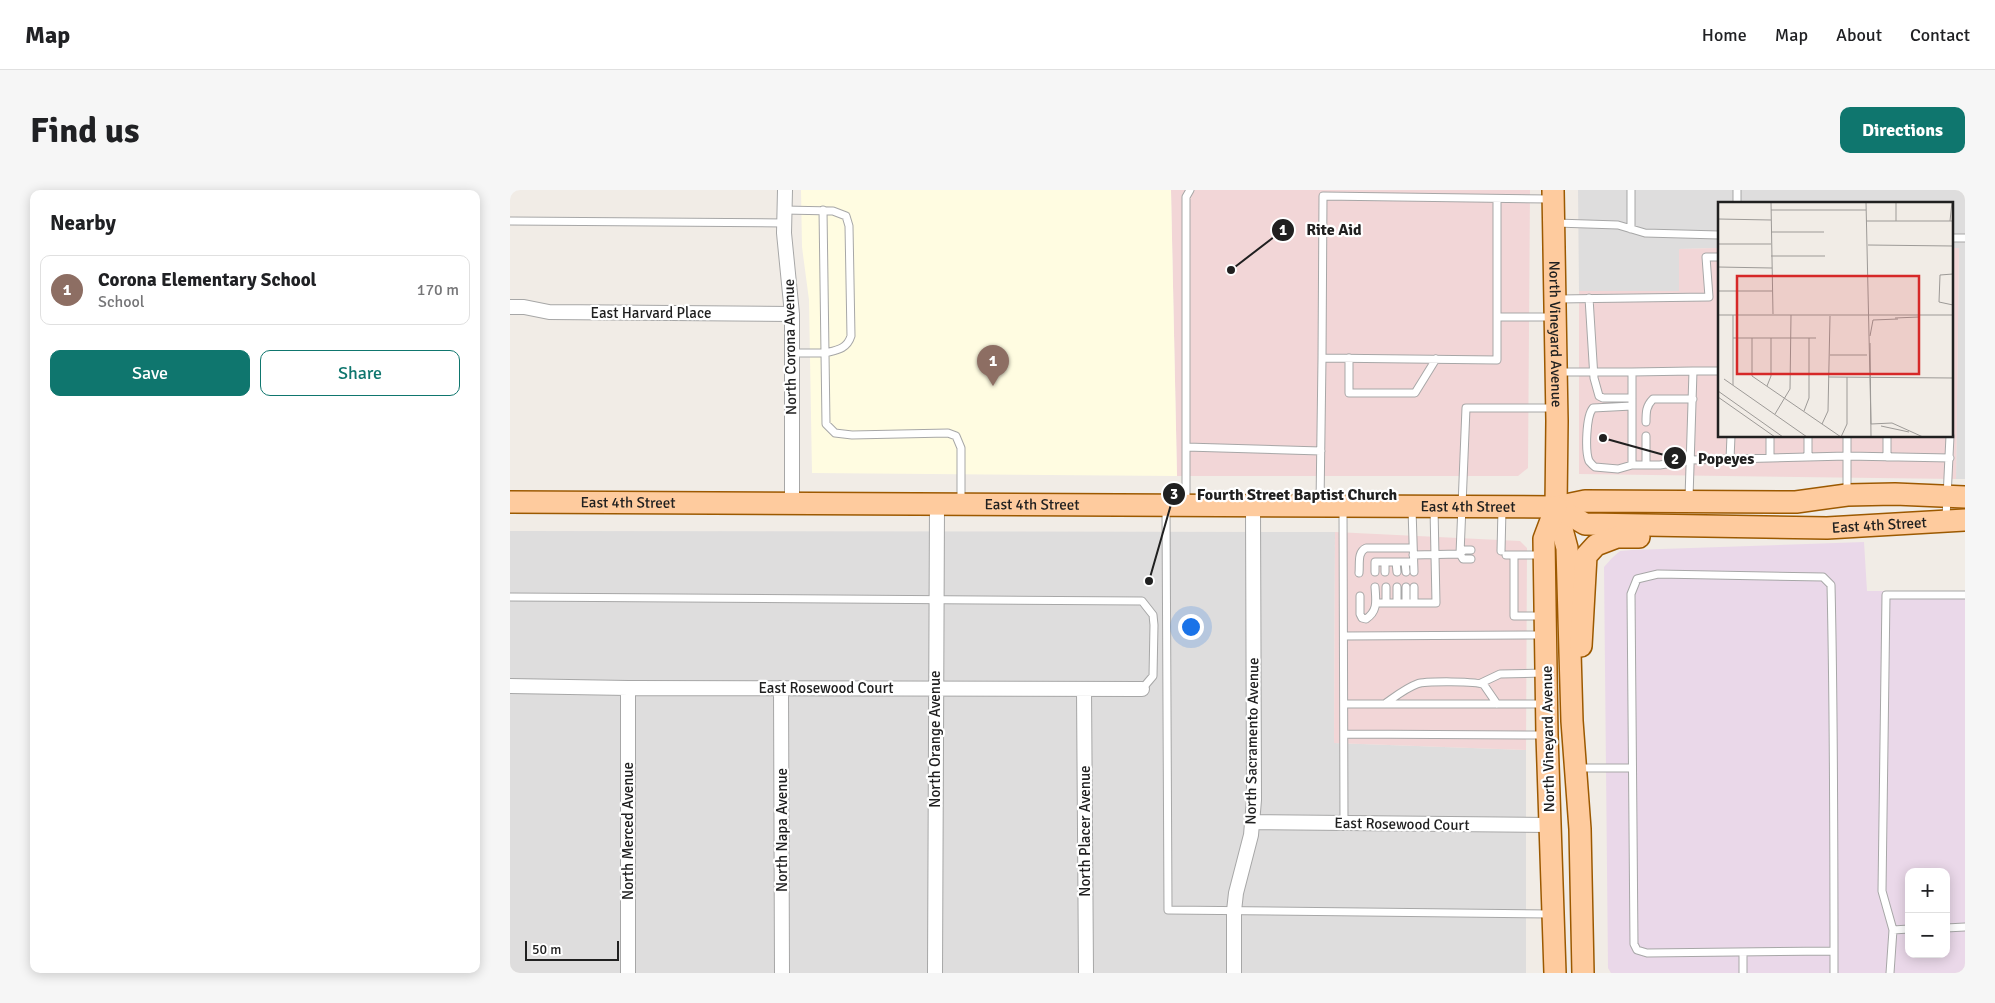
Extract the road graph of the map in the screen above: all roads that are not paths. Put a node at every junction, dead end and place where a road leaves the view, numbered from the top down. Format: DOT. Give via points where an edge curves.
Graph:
graph roads {
  1 [pos="784,190"];
  2 [pos="1190,190"];
  3 [pos="1631,190"];
  4 [pos="1553,194"];
  5 [pos="1498,199"];
  6 [pos="823,210"];
  7 [pos="784,217"];
  8 [pos="510,221"];
  9 [pos="1553,223"];
  10 [pos="1631,229"];
  11 [pos="1718,235"];
  12 [pos="1952,238"];
  13 [pos="1965,238"];
  14 [pos="1718,257"];
  15 [pos="1589,298"];
  16 [pos="510,307"];
  17 [pos="1555,308"];
  18 [pos="792,314"];
  19 [pos="1497,318"];
  20 [pos="792,353"];
  21 [pos="825,353"];
  22 [pos="1322,358"];
  23 [pos="1349,358"];
  24 [pos="1436,359"];
  25 [pos="1693,371"];
  26 [pos="1718,371"];
  27 [pos="1556,372"];
  28 [pos="1593,372"];
  29 [pos="1632,372"];
  30 [pos="1632,398"];
  31 [pos="1693,399"];
  32 [pos="1632,406"];
  33 [pos="1557,408"];
  34 [pos="1646,422"];
  35 [pos="1646,436"];
  36 [pos="1730,438"];
  37 [pos="1770,438"];
  38 [pos="1808,438"];
  39 [pos="1847,438"];
  40 [pos="1887,438"];
  41 [pos="1950,438"];
  42 [pos="1186,447"];
  43 [pos="1321,451"];
  44 [pos="1847,456"];
  45 [pos="1808,457"];
  46 [pos="1887,457"];
  47 [pos="1770,458"];
  48 [pos="1950,458"];
  49 [pos="1730,459"];
  50 [pos="1692,460"];
  51 [pos="1632,465"];
  52 [pos="1646,465"];
  53 [pos="1847,495"];
  54 [pos="1956,497"];
  55 [pos="1689,501"];
  56 [pos="510,502"];
  57 [pos="792,503"];
  58 [pos="937,504"];
  59 [pos="961,504"];
  60 [pos="1176,506"];
  61 [pos="1344,506"];
  62 [pos="1412,506"];
  63 [pos="1434,506"];
  64 [pos="1463,506"];
  65 [pos="1502,506"];
  66 [pos="1253,507"];
  67 [pos="1320,507"];
  68 [pos="1556,507"];
  69 [pos="1955,521"];
  70 [pos="1808,527"];
  71 [pos="1471,550"];
  72 [pos="1505,553"];
  73 [pos="1460,554"];
  74 [pos="1434,555"];
  75 [pos="1544,555"];
  76 [pos="1411,557"];
  77 [pos="1471,559"];
  78 [pos="1499,559"];
  79 [pos="1386,562"];
  80 [pos="1396,562"];
  81 [pos="1375,572"];
  82 [pos="1386,572"];
  83 [pos="1397,572"];
  84 [pos="1406,572"];
  85 [pos="1414,572"];
  86 [pos="1359,573"];
  87 [pos="1375,587"];
  88 [pos="1386,587"];
  89 [pos="1397,587"];
  90 [pos="1406,587"];
  91 [pos="1414,587"];
  92 [pos="1965,595"];
  93 [pos="1360,596"];
  94 [pos="510,597"];
  95 [pos="936,599"];
  96 [pos="1376,603"];
  97 [pos="1386,603"];
  98 [pos="1397,603"];
  99 [pos="1406,603"];
  100 [pos="1414,603"];
  101 [pos="1546,625"];
  102 [pos="1344,636"];
  103 [pos="1570,671"];
  104 [pos="1547,673"];
  105 [pos="1481,683"];
  106 [pos="510,686"];
  107 [pos="628,688"];
  108 [pos="781,688"];
  109 [pos="935,688"];
  110 [pos="1084,689"];
  111 [pos="1142,689"];
  112 [pos="1344,704"];
  113 [pos="1385,704"];
  114 [pos="1497,704"];
  115 [pos="1547,704"];
  116 [pos="1344,734"];
  117 [pos="1547,735"];
  118 [pos="1577,768"];
  119 [pos="1631,768"];
  120 [pos="1253,822"];
  121 [pos="1344,823"];
  122 [pos="1550,825"];
  123 [pos="1580,829"];
  124 [pos="1234,910"];
  125 [pos="1553,914"];
  126 [pos="1965,927"];
  127 [pos="1950,928"];
  128 [pos="1905,929"];
  129 [pos="1893,930"];
  130 [pos="1834,951"];
  131 [pos="1743,952"];
  132 [pos="628,973"];
  133 [pos="782,973"];
  134 [pos="934,973"];
  135 [pos="1086,973"];
  136 [pos="1234,973"];
  137 [pos="1555,973"];
  138 [pos="1583,973"];
  139 [pos="1743,973"];
  140 [pos="1834,973"];
  141 [pos="1890,973"];
  1 -- 7 [label="street, North Corona Avenue"];
  2 -- 42 [label="lane" via="1186,197"];
  3 -- 10 [label="lane"];
  4 -- 5 [label="lane"];
  4 -- 9 [label="main road, North Vineyard Avenue"];
  5 -- 19 [label="lane"];
  5 -- 22 [label="lane" via="1323,196"];
  6 -- 7 [label="lane"];
  6 -- 21 [label="lane"];
  6 -- 21 [label="lane" via="846,216 850,253 851,336 842,348"];
  7 -- 8 [label="lane"];
  7 -- 18 [label="street, North Corona Avenue"];
  9 -- 10 [label="lane" via="1618,225"];
  9 -- 17 [label="main road, North Vineyard Avenue"];
  10 -- 11 [label="lane" via="1645,233"];
  12 -- 13 [label="lane"];
  14 -- 15 [label="lane" via="1706,257 1709,297"];
  15 -- 17 [label="lane"];
  15 -- 28 [label="lane"];
  16 -- 18 [label="street, East Harvard Place" via="549,312"];
  17 -- 19 [label="lane"];
  17 -- 27 [label="main road, North Vineyard Avenue"];
  18 -- 20 [label="street, North Corona Avenue"];
  19 -- 24 [label="lane" via="1497,360"];
  20 -- 21 [label="lane"];
  20 -- 57 [label="street, North Corona Avenue"];
  21 -- 59 [label="lane" via="825,417 828,428 835,433 852,435 948,433 956,436 960,448"];
  22 -- 23 [label="lane"];
  22 -- 43 [label="lane"];
  23 -- 24 [label="lane"];
  23 -- 24 [label="lane" via="1349,393 1415,393"];
  25 -- 26 [label="lane"];
  25 -- 29 [label="lane"];
  25 -- 31 [label="lane"];
  27 -- 28 [label="lane"];
  27 -- 33 [label="main road, North Vineyard Avenue"];
  28 -- 29 [label="lane"];
  28 -- 30 [label="lane" via="1599,396"];
  29 -- 30 [label="lane"];
  30 -- 32 [label="lane"];
  31 -- 34 [label="lane" via="1653,400 1648,404"];
  31 -- 50 [label="lane"];
  32 -- 51 [label="lane"];
  32 -- 51 [label="lane" via="1593,408 1588,416 1589,461 1595,468 1618,469"];
  33 -- 64 [label="lane" via="1466,408"];
  33 -- 68 [label="main road, North Vineyard Avenue"];
  35 -- 52 [label="lane"];
  36 -- 49 [label="lane"];
  37 -- 47 [label="lane"];
  38 -- 45 [label="lane"];
  39 -- 44 [label="lane"];
  40 -- 46 [label="lane"];
  41 -- 48 [label="lane"];
  42 -- 43 [label="lane"];
  42 -- 60 [label="lane"];
  43 -- 67 [label="lane"];
  44 -- 45 [label="lane"];
  44 -- 46 [label="lane"];
  44 -- 53 [label="lane"];
  45 -- 47 [label="lane"];
  46 -- 48 [label="lane"];
  47 -- 49 [label="lane"];
  48 -- 54 [label="lane"];
  49 -- 50 [label="lane"];
  50 -- 52 [label="lane"];
  50 -- 55 [label="lane"];
  51 -- 52 [label="lane"];
  53 -- 54 [label="main road, East 4th Street"];
  53 -- 55 [label="main road, East 4th Street" via="1796,502"];
  54 -- 69 [label="lane"];
  55 -- 68 [label="main road, East 4th Street" via="1585,501"];
  56 -- 57 [label="main road, East 4th Street"];
  57 -- 58 [label="main road, East 4th Street"];
  58 -- 59 [label="main road, East 4th Street"];
  58 -- 95 [label="street, North Orange Avenue"];
  59 -- 60 [label="main road, East 4th Street"];
  60 -- 66 [label="main road, East 4th Street"];
  60 -- 124 [label="lane" via="1168,910"];
  61 -- 62 [label="main road, East 4th Street"];
  61 -- 67 [label="main road, East 4th Street"];
  61 -- 102 [label="lane"];
  62 -- 63 [label="main road, East 4th Street"];
  62 -- 76 [label="lane"];
  63 -- 64 [label="main road, East 4th Street"];
  63 -- 74 [label="lane"];
  64 -- 65 [label="main road, East 4th Street"];
  64 -- 73 [label="lane"];
  65 -- 68 [label="main road, East 4th Street"];
  65 -- 72 [label="lane"];
  66 -- 67 [label="main road, East 4th Street"];
  66 -- 120 [label="street, North Sacramento Avenue"];
  68 -- 70 [label="main road, East 4th Street" via="1585,524"];
  68 -- 75 [label="main road, North Vineyard Avenue" via="1544,539"];
  68 -- 103 [label="main road, North Vineyard Avenue" via="1567,548"];
  69 -- 70 [label="main road, East 4th Street"];
  70 -- 103 [label="main road" via="1781,536 1617,537 1596,544 1586,556 1581,650"];
  71 -- 73 [label="lane"];
  72 -- 75 [label="lane"];
  72 -- 78 [label="lane"];
  72 -- 101 [label="lane" via="1514,616"];
  73 -- 74 [label="lane"];
  73 -- 77 [label="lane" via="1464,559"];
  74 -- 76 [label="lane"];
  74 -- 100 [label="lane" via="1436,603"];
  75 -- 101 [label="main road, North Vineyard Avenue"];
  76 -- 80 [label="lane"];
  76 -- 84 [label="lane"];
  76 -- 85 [label="lane"];
  76 -- 86 [label="lane" via="1366,548 1360,554"];
  79 -- 80 [label="lane"];
  79 -- 81 [label="lane" via="1375,562"];
  79 -- 82 [label="lane"];
  80 -- 83 [label="lane"];
  87 -- 96 [label="lane"];
  88 -- 97 [label="lane"];
  89 -- 98 [label="lane"];
  90 -- 99 [label="lane"];
  91 -- 100 [label="lane"];
  92 -- 129 [label="lane" via="1886,595 1882,891"];
  93 -- 96 [label="lane" via="1362,618 1373,615"];
  94 -- 95 [label="lane"];
  95 -- 109 [label="street, North Orange Avenue"];
  95 -- 111 [label="lane" via="1142,601 1153,616 1154,626 1153,676"];
  96 -- 97 [label="lane"];
  97 -- 98 [label="lane"];
  98 -- 99 [label="lane"];
  99 -- 100 [label="lane"];
  101 -- 102 [label="lane"];
  101 -- 104 [label="main road, North Vineyard Avenue"];
  102 -- 112 [label="lane"];
  103 -- 118 [label="main road, North Vineyard Avenue"];
  104 -- 105 [label="lane" via="1500,674"];
  104 -- 115 [label="main road, North Vineyard Avenue"];
  105 -- 113 [label="lane" via="1421,683"];
  105 -- 114 [label="lane"];
  106 -- 107 [label="street, East Rosewood Court"];
  107 -- 108 [label="street, East Rosewood Court"];
  107 -- 132 [label="street, North Merced Avenue"];
  108 -- 109 [label="street, East Rosewood Court"];
  108 -- 133 [label="street, North Napa Avenue"];
  109 -- 110 [label="street, East Rosewood Court"];
  109 -- 134 [label="street, North Orange Avenue"];
  110 -- 111 [label="street, East Rosewood Court"];
  110 -- 135 [label="street, North Placer Avenue"];
  112 -- 113 [label="lane"];
  112 -- 116 [label="lane"];
  113 -- 114 [label="lane"];
  114 -- 115 [label="lane"];
  115 -- 117 [label="main road, North Vineyard Avenue"];
  115 -- 123 [label="main road" via="1561,724 1567,804"];
  116 -- 117 [label="lane"];
  116 -- 121 [label="lane"];
  117 -- 122 [label="main road, North Vineyard Avenue"];
  118 -- 119 [label="lane"];
  118 -- 123 [label="main road, North Vineyard Avenue"];
  119 -- 130 [label="lane" via="1630,594 1637,579 1658,574 1823,578 1831,585"];
  119 -- 131 [label="lane" via="1634,944 1637,950 1647,953"];
  120 -- 121 [label="street, East Rosewood Court"];
  120 -- 124 [label="street, North Sacramento Avenue"];
  121 -- 122 [label="street, East Rosewood Court"];
  122 -- 125 [label="main road, North Vineyard Avenue"];
  123 -- 138 [label="main road, North Vineyard Avenue"];
  124 -- 125 [label="lane"];
  124 -- 136 [label="street, North Sacramento Avenue"];
  125 -- 137 [label="main road, North Vineyard Avenue"];
  126 -- 127 [label="lane"];
  128 -- 129 [label="lane"];
  129 -- 141 [label="lane"];
  130 -- 131 [label="lane"];
  130 -- 140 [label="lane"];
  131 -- 139 [label="lane"];
}
